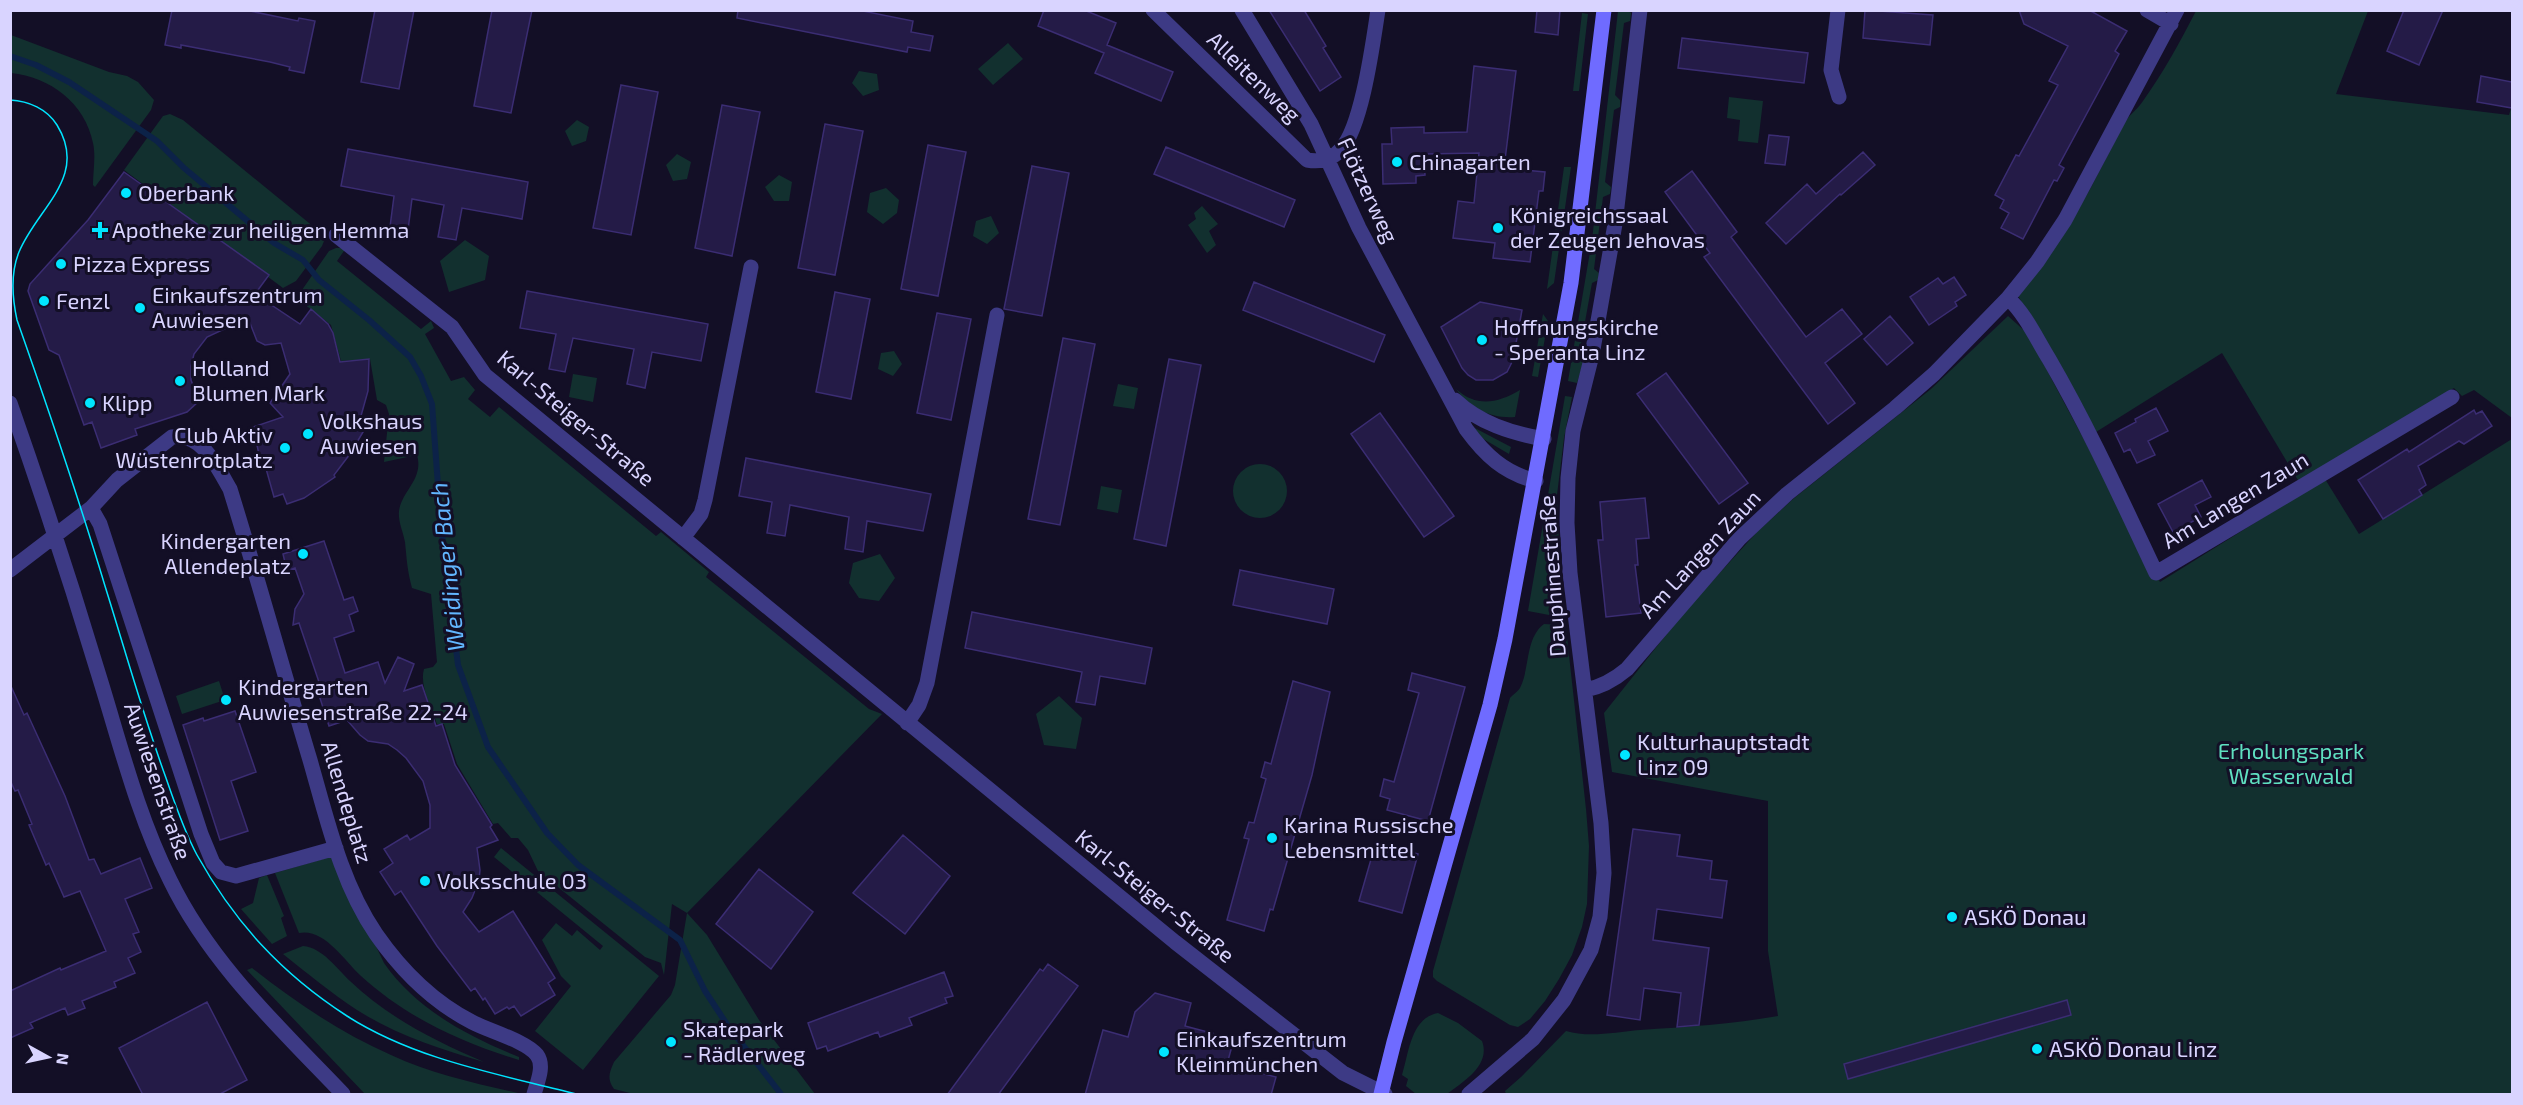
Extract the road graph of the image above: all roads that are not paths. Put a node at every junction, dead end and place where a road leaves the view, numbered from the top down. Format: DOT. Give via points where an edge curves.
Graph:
graph roads {
  1 [pos="1154,10"];
  2 [pos="1242,10"];
  3 [pos="1378,10"];
  4 [pos="1604,10"];
  5 [pos="1640,10"];
  6 [pos="1838,10"];
  7 [pos="2147,10"];
  8 [pos="2174,17"];
  9 [pos="1839,97"];
  10 [pos="1329,158"];
  11 [pos="336,234"];
  12 [pos="751,267"];
  13 [pos="2012,303"];
  14 [pos="997,315"];
  15 [pos="1447,392"];
  16 [pos="2452,397"];
  17 [pos="10,403"];
  18 [pos="1544,439"];
  19 [pos="1536,481"];
  20 [pos="91,508"];
  21 [pos="55,535"];
  22 [pos="683,538"];
  23 [pos="10,570"];
  24 [pos="1585,690"];
  25 [pos="907,723"];
  26 [pos="336,848"];
  27 [pos="1382,1094"];
  28 [pos="343,1095"];
  29 [pos="534,1095"];
  30 [pos="1469,1095"];
  1 -- 10 [label="street, Alleitenweg" via="1307,160 1319,162"];
  2 -- 10 [label="street, Flötzerweg"];
  3 -- 10 [label="street" via="1353,127 1341,149"];
  4 -- 18 [label="main road, Dauphinestraße" via="1571,283"];
  5 -- 24 [label="street, Dauphinestraße" via="1615,224 1592,355 1573,431 1568,478 1570,573"];
  6 -- 9 [label="street" via="1831,70"];
  7 -- 8 [label="street"];
  8 -- 13 [label="street, Am Langen Zaun" via="2065,220"];
  10 -- 15 [label="street, Flötzerweg" via="1359,228"];
  11 -- 22 [label="street, Karl-Steiger-Straße" via="452,327 485,375"];
  12 -- 22 [label="street" via="701,514"];
  13 -- 16 [label="street, Am Langen Zaun" via="2085,425 2156,573"];
  13 -- 24 [label="street, Am Langen Zaun" via="1739,539 1627,669 1614,680"];
  14 -- 25 [label="street" via="927,683"];
  15 -- 18 [label="street, Flötzerweg" via="1466,411 1487,423"];
  15 -- 19 [label="street, Flötzerweg" via="1481,450 1508,471"];
  17 -- 21 [label="street, Auwiesenstraße"];
  18 -- 19 [label="main road, Dauphinestraße"];
  19 -- 27 [label="main road, Dauphinestraße" via="1490,705"];
  20 -- 21 [label="street"];
  20 -- 26 [label="street, Auwiesenstraße" via="100,524 213,863 221,872 236,876"];
  20 -- 26 [label="street, Allendeplatz" via="117,480 172,437 191,438 217,466 230,489"];
  21 -- 23 [label="street"];
  21 -- 28 [label="street, Auwiesenstraße" via="140,809 170,880 208,944 236,980"];
  22 -- 25 [label="street, Karl-Steiger-Straße"];
  24 -- 30 [label="street, Dauphinestraße" via="1604,873 1594,939 1579,975 1546,1024 1517,1055"];
  25 -- 27 [label="street, Karl-Steiger-Straße" via="1342,1073"];
  26 -- 29 [label="street, Allendeplatz" via="375,933 416,982 441,1004 471,1022 536,1054 540,1071"];
}
